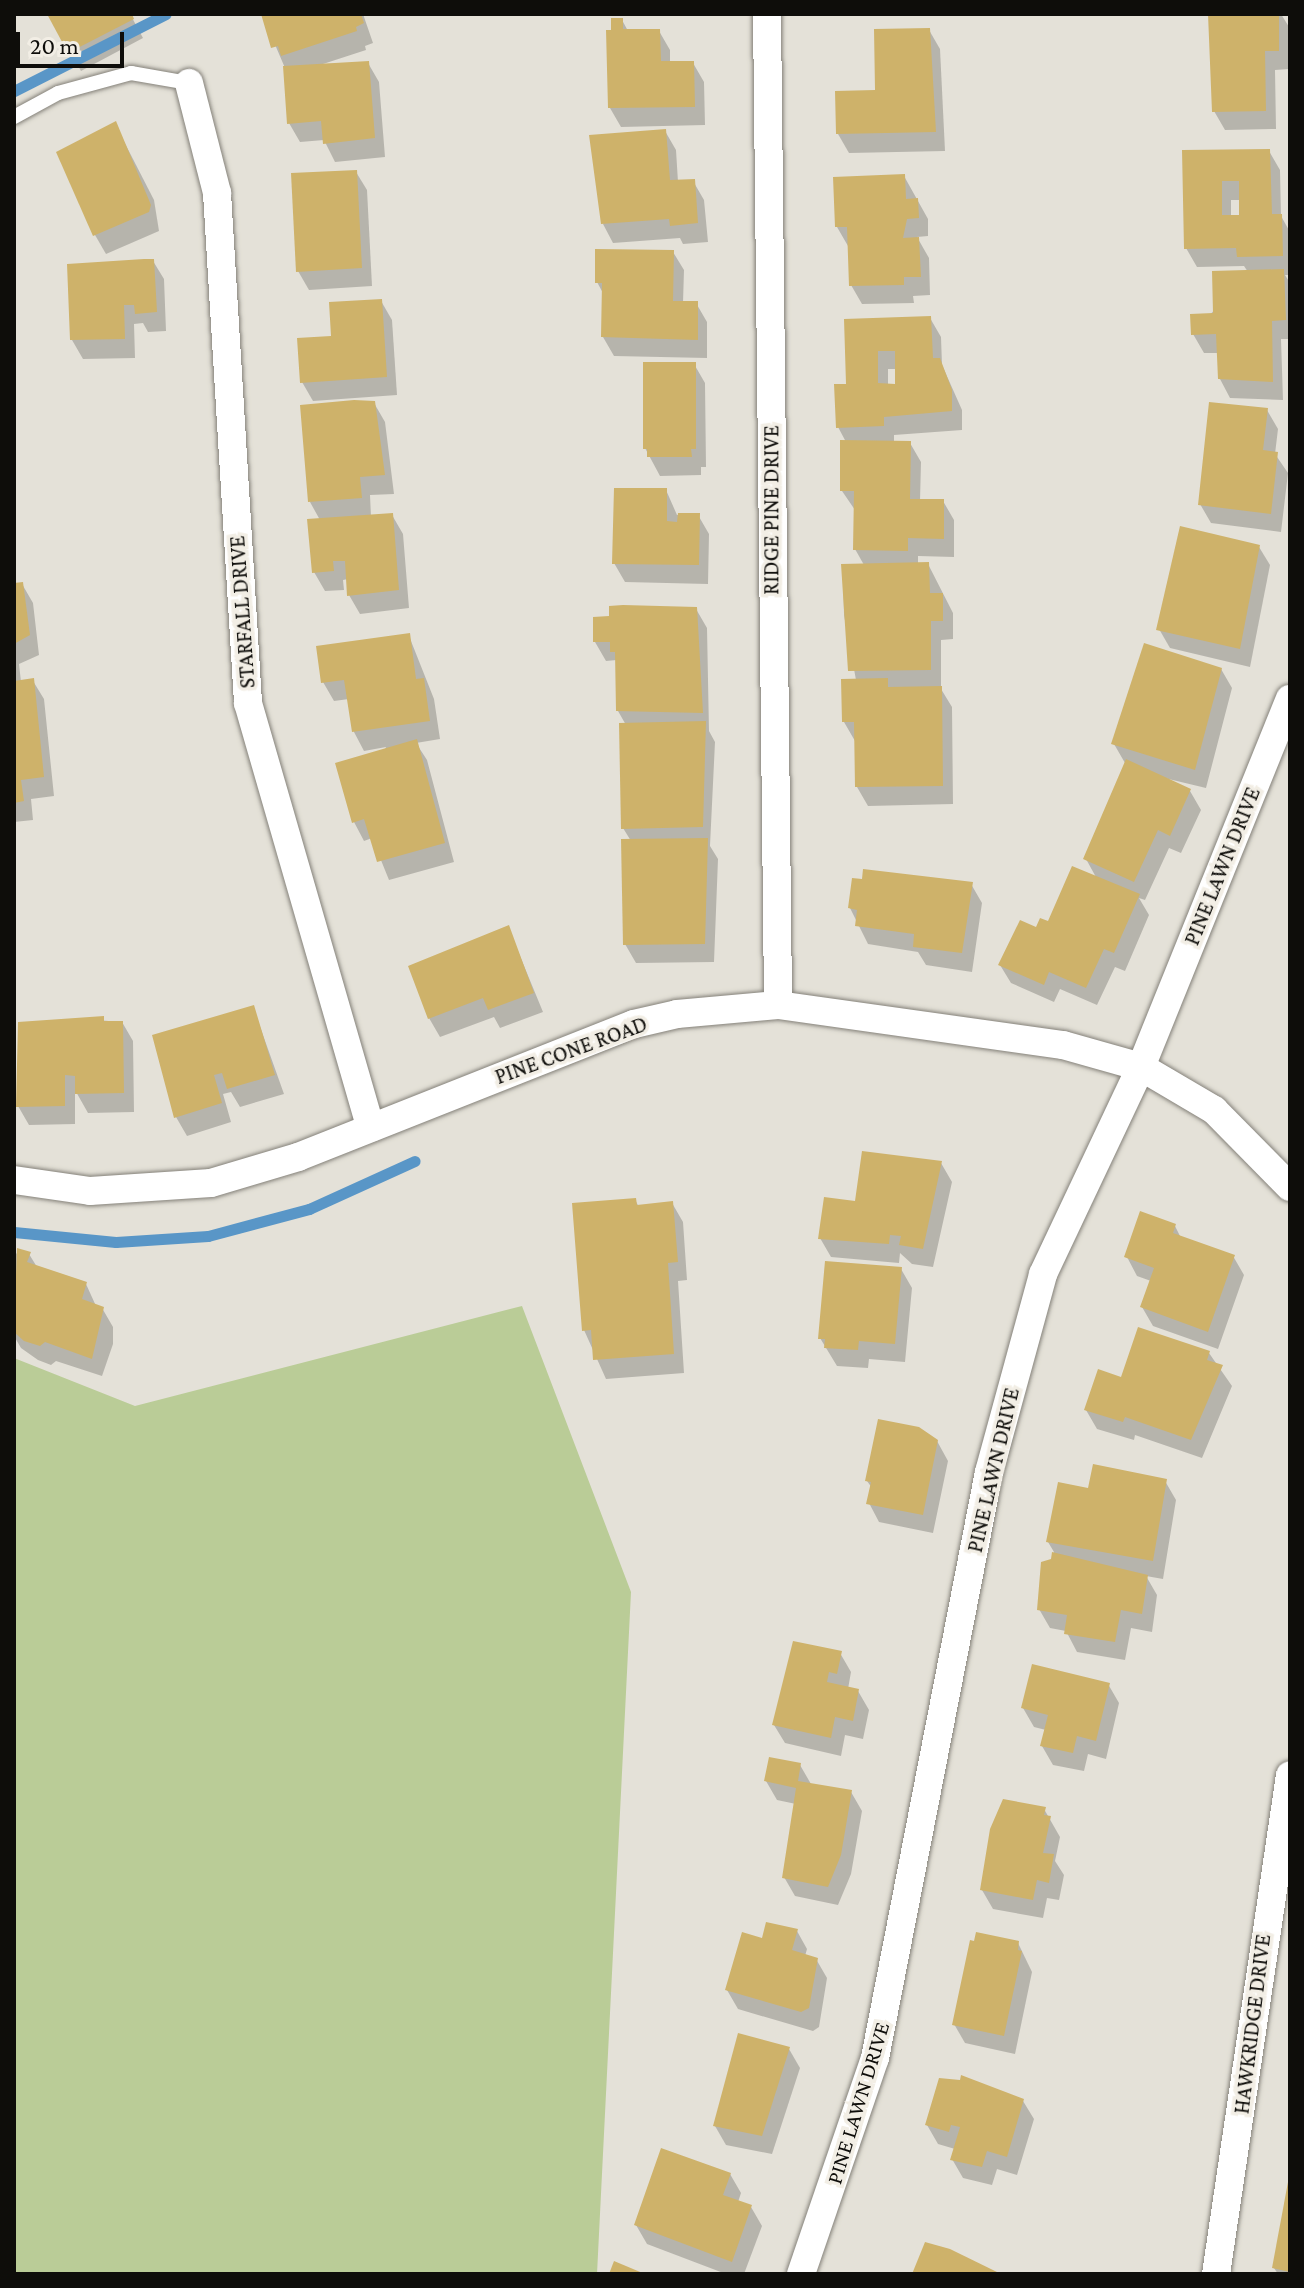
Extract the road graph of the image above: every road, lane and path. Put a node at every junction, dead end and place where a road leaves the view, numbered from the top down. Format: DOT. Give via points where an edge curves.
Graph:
graph roads {
  1 [pos="767,14"];
  2 [pos="189,83"];
  3 [pos="14,117"];
  4 [pos="1290,699"];
  5 [pos="778,1005"];
  6 [pos="1141,1067"];
  7 [pos="371,1128"];
  8 [pos="14,1180"];
  9 [pos="1290,1187"];
  10 [pos="1290,1775"];
  11 [pos="801,2274"];
  12 [pos="1216,2274"];
  1 -- 5 [label="street, RIDGE PINE DRIVE"];
  2 -- 3 [label="lane" via="131,73 58,93"];
  2 -- 7 [label="street, STARFALL DRIVE" via="217,193 248,703"];
  4 -- 6 [label="street, PINE LAWN DRIVE"];
  5 -- 6 [label="street, PINE CONE ROAD" via="1063,1045"];
  5 -- 7 [label="street, PINE CONE ROAD" via="693,1012 634,1024"];
  6 -- 9 [label="street, PINE CONE ROAD" via="1214,1110"];
  6 -- 11 [label="street, PINE LAWN DRIVE" via="1043,1274 989,1472 875,2058"];
  7 -- 8 [label="street, PINE CONE ROAD" via="257,1171 199,1184 90,1191"];
  10 -- 12 [label="street, HAWKRIDGE DRIVE"];
}
